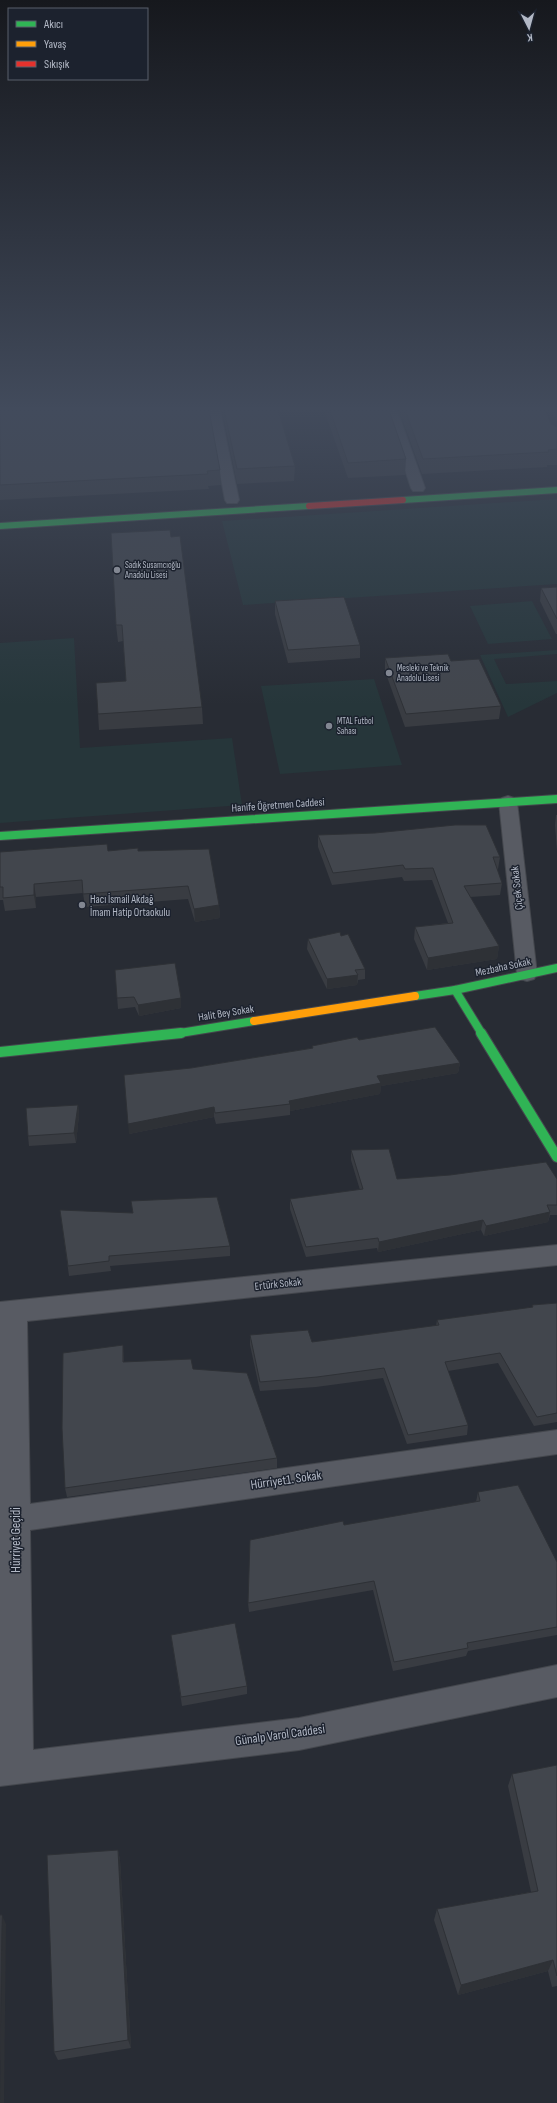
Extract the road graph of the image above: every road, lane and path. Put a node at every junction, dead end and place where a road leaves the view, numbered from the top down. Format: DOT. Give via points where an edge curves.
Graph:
graph roads {
  1 [pos="276,508"];
  2 [pos="0,526"];
  3 [pos="557,799"];
  4 [pos="508,802"];
  5 [pos="0,836"];
  6 [pos="557,968"];
  7 [pos="527,974"];
  8 [pos="455,990"];
  9 [pos="0,1052"];
  10 [pos="557,1157"];
  11 [pos="557,1255"];
  12 [pos="7,1313"];
  13 [pos="557,1442"];
  14 [pos="15,1519"];
  15 [pos="557,1681"];
  16 [pos="9,1769"];
  1 -- 2 [label="street"];
  3 -- 4 [label="street, Hanife Öğretmen Caddesi"];
  4 -- 5 [label="street, Hanife Öğretmen Caddesi"];
  4 -- 7 [label="street, Çiçek Sokak"];
  6 -- 7 [label="street, Mezbaha Sokak"];
  7 -- 8 [label="street, Mezbaha Sokak"];
  8 -- 9 [label="street, Halit Bey Sokak" via="154,1037"];
  8 -- 10 [label="street"];
  11 -- 12 [label="street, Ertürk Sokak"];
  12 -- 14 [label="street, Hürriyet Geçidi"];
  13 -- 14 [label="street, Hürriyet1. Sokak"];
  14 -- 16 [label="street, Hürriyet Geçidi"];
  15 -- 16 [label="street, Günalp Varol Caddesi" via="299,1734"];
}
